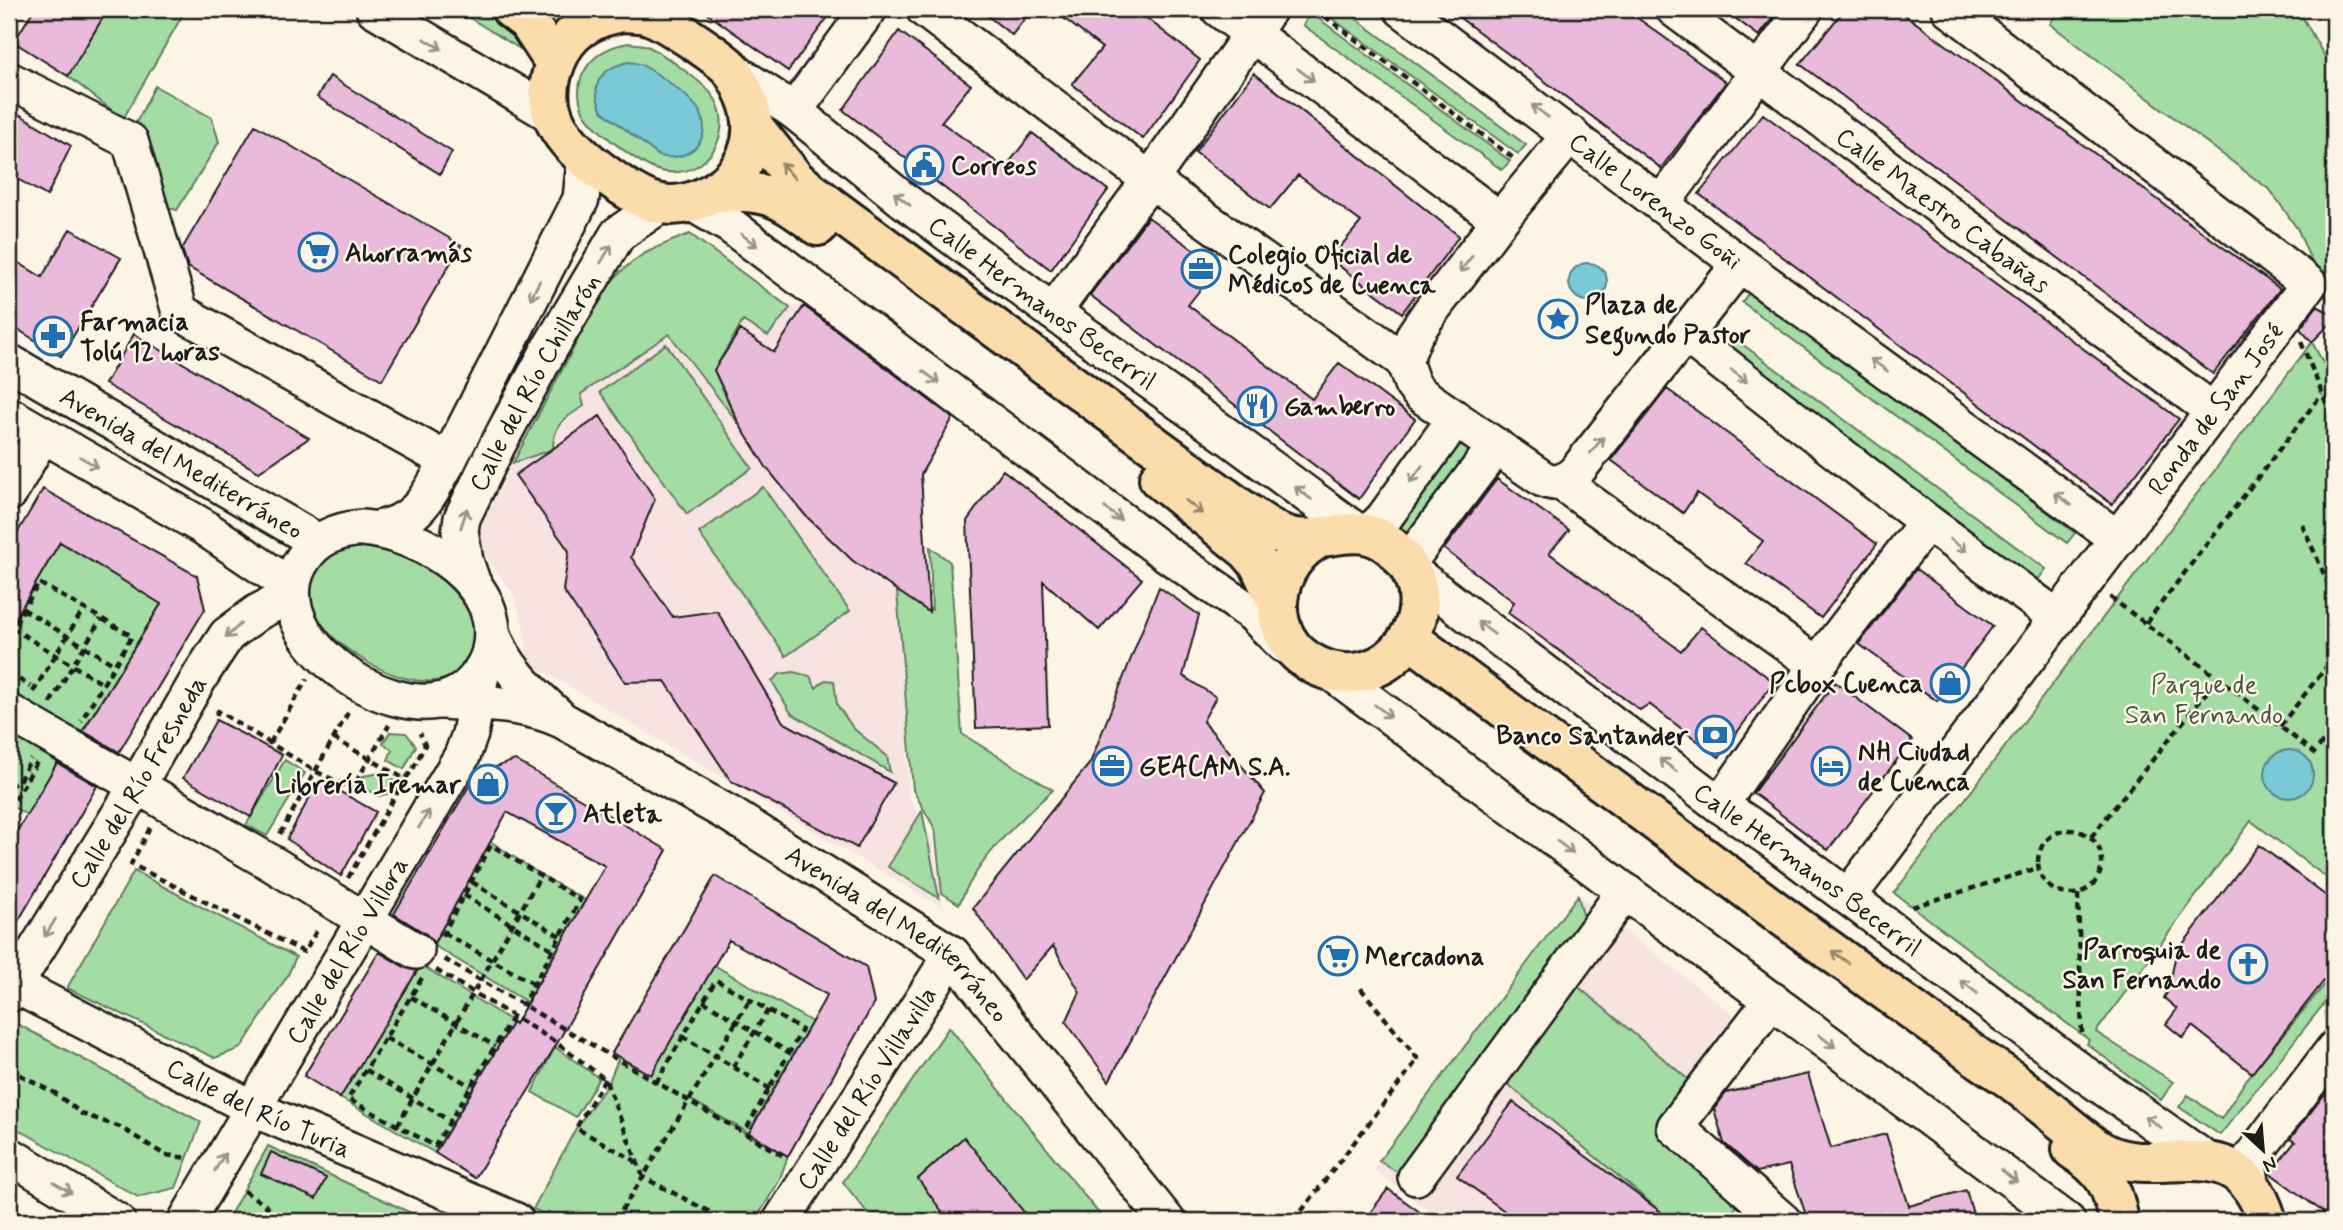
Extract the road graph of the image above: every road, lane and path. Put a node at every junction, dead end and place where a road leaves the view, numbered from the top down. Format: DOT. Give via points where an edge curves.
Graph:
graph roads {
  1 [pos="374,9"];
  2 [pos="511,9"];
  3 [pos="869,9"];
  4 [pos="924,9"];
  5 [pos="1219,9"];
  6 [pos="1315,9"];
  7 [pos="1402,9"];
  8 [pos="1674,9"];
  9 [pos="1805,9"];
  10 [pos="1950,9"];
  11 [pos="648,12"];
  12 [pos="583,14"];
  13 [pos="1260,22"];
  14 [pos="555,63"];
  15 [pos="729,68"];
  16 [pos="1758,72"];
  17 [pos="9,80"];
  18 [pos="794,111"];
  19 [pos="552,115"];
  20 [pos="753,126"];
  21 [pos="1571,134"];
  22 [pos="585,160"];
  23 [pos="1536,176"];
  24 [pos="1150,180"];
  25 [pos="689,200"];
  26 [pos="1662,203"];
  27 [pos="1500,220"];
  28 [pos="1740,264"];
  29 [pos="1053,312"];
  30 [pos="2287,313"];
  31 [pos="1685,334"];
  32 [pos="1404,361"];
  33 [pos="9,362"];
  34 [pos="2322,394"];
  35 [pos="2213,411"];
  36 [pos="9,415"];
  37 [pos="1455,418"];
  38 [pos="2334,422"];
  39 [pos="42,435"];
  40 [pos="1496,446"];
  41 [pos="448,461"];
  42 [pos="1561,482"];
  43 [pos="9,493"];
  44 [pos="1927,522"];
  45 [pos="2302,524"];
  46 [pos="377,529"];
  47 [pos="1341,535"];
  48 [pos="2118,539"];
  49 [pos="318,542"];
  50 [pos="1409,568"];
  51 [pos="2087,580"];
  52 [pos="473,584"];
  53 [pos="291,591"];
  54 [pos="2334,597"];
  55 [pos="1278,604"];
  56 [pos="23,609"];
  57 [pos="83,610"];
  58 [pos="2058,618"];
  59 [pos="101,619"];
  60 [pos="2146,623"];
  61 [pos="12,628"];
  62 [pos="492,632"];
  63 [pos="9,634"];
  64 [pos="67,636"];
  65 [pos="84,646"];
  66 [pos="1401,648"];
  67 [pos="1296,650"];
  68 [pos="56,654"];
  69 [pos="2334,657"];
  70 [pos="73,665"];
  71 [pos="114,665"];
  72 [pos="1817,665"];
  73 [pos="1328,670"];
  74 [pos="2218,678"];
  75 [pos="314,683"];
  76 [pos="103,684"];
  77 [pos="480,686"];
  78 [pos="340,702"];
  79 [pos="350,709"];
  80 [pos="362,713"];
  81 [pos="562,719"];
  82 [pos="211,722"];
  83 [pos="401,725"];
  84 [pos="2280,726"];
  85 [pos="2334,728"];
  86 [pos="37,729"];
  87 [pos="410,729"];
  88 [pos="333,738"];
  89 [pos="270,743"];
  90 [pos="370,759"];
  91 [pos="315,771"];
  92 [pos="405,779"];
  93 [pos="9,787"];
  94 [pos="150,794"];
  95 [pos="1720,805"];
  96 [pos="9,810"];
  97 [pos="2091,837"];
  98 [pos="266,860"];
  99 [pos="2038,867"];
  100 [pos="541,875"];
  101 [pos="472,882"];
  102 [pos="1625,891"];
  103 [pos="2078,894"];
  104 [pos="464,895"];
  105 [pos="1848,897"];
  106 [pos="335,901"];
  107 [pos="520,912"];
  108 [pos="1877,918"];
  109 [pos="365,919"];
  110 [pos="512,925"];
  111 [pos="560,936"];
  112 [pos="553,950"];
  113 [pos="431,954"];
  114 [pos="951,954"];
  115 [pos="492,960"];
  116 [pos="480,981"];
  117 [pos="534,984"];
  118 [pos="1358,985"];
  119 [pos="10,987"];
  120 [pos="474,992"];
  121 [pos="411,997"];
  122 [pos="750,999"];
  123 [pos="1772,1000"];
  124 [pos="704,1001"];
  125 [pos="522,1006"];
  126 [pos="768,1010"];
  127 [pos="513,1016"];
  128 [pos="737,1021"];
  129 [pos="456,1024"];
  130 [pos="755,1032"];
  131 [pos="682,1037"];
  132 [pos="386,1038"];
  133 [pos="495,1046"];
  134 [pos="2334,1049"];
  135 [pos="790,1053"];
  136 [pos="716,1056"];
  137 [pos="433,1064"];
  138 [pos="733,1067"];
  139 [pos="9,1069"];
  140 [pos="366,1070"];
  141 [pos="2083,1073"];
  142 [pos="605,1079"];
  143 [pos="656,1083"];
  144 [pos="471,1086"];
  145 [pos="770,1088"];
  146 [pos="414,1100"];
  147 [pos="688,1102"];
  148 [pos="252,1108"];
  149 [pos="450,1121"];
  150 [pos="397,1126"];
  151 [pos="744,1133"];
  152 [pos="9,1155"];
  153 [pos="787,1158"];
  154 [pos="220,1164"];
  155 [pos="643,1177"];
  156 [pos="1416,1177"];
  157 [pos="244,1191"];
  158 [pos="2246,1191"];
  159 [pos="1745,1209"];
  160 [pos="117,1221"];
  161 [pos="186,1221"];
  162 [pos="279,1221"];
  163 [pos="516,1221"];
  164 [pos="615,1221"];
  165 [pos="727,1221"];
  166 [pos="781,1221"];
  167 [pos="1167,1221"];
  168 [pos="1294,1221"];
  169 [pos="1783,1221"];
  170 [pos="2067,1221"];
  171 [pos="2120,1221"];
  1 -- 19 [label="street, one-way"];
  2 -- 14 [label="main road" via="528,22"];
  3 -- 18 [label="street"];
  4 -- 24 [label="street"];
  5 -- 13 [label="street"];
  6 -- 23 [label="path"];
  21 -- 7 [label="street, Calle Lorenzo Goñi, one-way"];
  8 -- 16 [label="street, Calle Maestro Cabañas"];
  9 -- 16 [label="street"];
  10 -- 30 [label="street, Ronda de San José" via="2309,284"];
  11 -- 12 [label="main road"];
  11 -- 15 [label="main road"];
  12 -- 14 [label="main road"];
  13 -- 24 [label="street"];
  13 -- 27 [label="street, one-way"];
  14 -- 19 [label="main road" via="550,82"];
  15 -- 18 [label="street, Calle Hermanos Becerril"];
  15 -- 20 [label="main road" via="748,102"];
  16 -- 26 [label="street"];
  16 -- 35 [label="street, Calle Maestro Cabañas"];
  17 -- 41 [label="street" via="130,141 180,312"];
  29 -- 18 [label="street, Calle Hermanos Becerril, one-way"];
  19 -- 22 [label="main road" via="569,145"];
  20 -- 25 [label="main road" via="751,142 730,181"];
  47 -- 20 [label="main road, Calle Hermanos Becerril, one-way" via="1282,535 1204,482 796,180"];
  21 -- 23 [label="street"];
  21 -- 26 [label="street, Calle Lorenzo Goñi"];
  22 -- 25 [label="main road" via="637,196"];
  22 -- 41 [label="street, Calle del Río Chillarón, one-way" via="581,199"];
  23 -- 27 [label="street"];
  24 -- 29 [label="street"];
  24 -- 32 [label="street"];
  52 -- 25 [label="street, Calle del Río Chillarón, one-way" via="465,561 462,518 550,348 618,234"];
  25 -- 55 [label="main road, one-way" via="746,191 769,194 788,204 1236,539 1259,564"];
  25 -- 67 [label="street, one-way" via="742,234"];
  26 -- 28 [label="street, Calle Lorenzo Goñi"];
  27 -- 32 [label="street, one-way" via="1415,334"];
  28 -- 31 [label="street"];
  48 -- 28 [label="street, Calle Lorenzo Goñi, one-way"];
  47 -- 29 [label="street, Calle Hermanos Becerril, one-way" via="1230,438"];
  30 -- 34 [label="path"];
  30 -- 35 [label="street, Ronda de San José"];
  42 -- 31 [label="street, one-way" via="1576,472"];
  31 -- 44 [label="street, one-way"];
  32 -- 37 [label="street" via="1420,394"];
  33 -- 49 [label="street, Avenida del Mediterráneo"];
  34 -- 38 [label="path"];
  34 -- 60 [label="path"];
  35 -- 48 [label="street, Ronda de San José"];
  36 -- 39 [label="street, Avenida del Mediterráneo"];
  37 -- 40 [label="street"];
  37 -- 47 [label="street, one-way" via="1384,519 1374,528"];
  39 -- 43 [label="street"];
  39 -- 53 [label="street, Avenida del Mediterráneo, one-way" via="202,526"];
  40 -- 42 [label="street" via="1543,479"];
  40 -- 50 [label="street"];
  41 -- 46 [label="street, Calle del Río Chillarón" via="427,498 409,518"];
  42 -- 72 [label="street"];
  44 -- 58 [label="street, one-way"];
  44 -- 72 [label="street"];
  45 -- 54 [label="path"];
  46 -- 49 [label="street" via="346,529"];
  46 -- 52 [label="street" via="431,550"];
  47 -- 50 [label="main road, Calle Hermanos Becerril" via="1384,542"];
  47 -- 55 [label="main road" via="1307,546 1293,559 1280,585"];
  48 -- 51 [label="street, Ronda de San José"];
  49 -- 53 [label="street" via="299,565"];
  50 -- 66 [label="main road" via="1419,608"];
  95 -- 50 [label="street, Calle Hermanos Becerril, one-way"];
  51 -- 58 [label="street, Ronda de San José"];
  51 -- 60 [label="path"];
  52 -- 62 [label="street" via="486,606"];
  53 -- 77 [label="street" via="310,640 328,662 366,685 403,701 429,703"];
  53 -- 94 [label="street, Calle del Río Fresneda, one-way" via="227,635 202,673"];
  55 -- 67 [label="main road" via="1283,629"];
  56 -- 57 [label="path" via="39,583"];
  56 -- 61 [label="path"];
  56 -- 64 [label="path"];
  57 -- 59 [label="path"];
  57 -- 64 [label="path"];
  58 -- 105 [label="street, Ronda de San José"];
  59 -- 65 [label="path"];
  59 -- 71 [label="path" via="132,636"];
  60 -- 74 [label="path"];
  61 -- 63 [label="path"];
  61 -- 68 [label="path"];
  62 -- 77 [label="street"];
  62 -- 81 [label="street" via="505,661"];
  64 -- 65 [label="path"];
  64 -- 68 [label="path"];
  65 -- 70 [label="path"];
  65 -- 71 [label="path"];
  66 -- 73 [label="main road" via="1365,671"];
  158 -- 66 [label="main road, Calle Hermanos Becerril, one-way" via="2114,1157 2095,1147 2008,1078 1790,921"];
  66 -- 171 [label="main road" via="1793,956 2080,1154 2104,1174"];
  67 -- 73 [label="main road"];
  68 -- 70 [label="path"];
  68 -- 86 [label="path"];
  69 -- 84 [label="path"];
  70 -- 76 [label="path"];
  70 -- 86 [label="path"];
  71 -- 76 [label="path"];
  72 -- 95 [label="street"];
  73 -- 102 [label="street, one-way"];
  74 -- 84 [label="path"];
  74 -- 97 [label="path"];
  75 -- 89 [label="path" via="308,678"];
  76 -- 86 [label="path"];
  77 -- 81 [label="street"];
  109 -- 77 [label="street, Calle del Río Villora, one-way" via="462,756"];
  78 -- 79 [label="path"];
  79 -- 80 [label="path"];
  79 -- 88 [label="path"];
  81 -- 114 [label="street, Avenida del Mediterráneo" via="731,815"];
  82 -- 89 [label="path" via="218,711"];
  83 -- 90 [label="path" via="389,721"];
  84 -- 85 [label="path" via="2314,753"];
  86 -- 93 [label="path" via="19,781"];
  86 -- 94 [label="street"];
  86 -- 96 [label="path"];
  87 -- 92 [label="path" via="420,733 425,745"];
  88 -- 90 [label="path"];
  88 -- 91 [label="path"];
  89 -- 91 [label="path"];
  90 -- 91 [label="path" via="352,789"];
  90 -- 92 [label="path"];
  91 -- 98 [label="path"];
  92 -- 106 [label="path"];
  94 -- 98 [label="street"];
  94 -- 106 [label="path" via="131,864 304,952"];
  94 -- 119 [label="street, Calle del Río Fresneda, one-way"];
  95 -- 105 [label="street, Calle Hermanos Becerril"];
  97 -- 99 [label="path" via="2081,831 2059,831 2042,846"];
  97 -- 103 [label="path" via="2102,854 2101,874"];
  98 -- 106 [label="street"];
  99 -- 103 [label="path" via="2052,889"];
  99 -- 108 [label="path"];
  100 -- 101 [label="path" via="491,845"];
  100 -- 107 [label="path"];
  100 -- 111 [label="path" via="580,900"];
  101 -- 104 [label="path"];
  101 -- 107 [label="path"];
  102 -- 123 [label="street"];
  102 -- 156 [label="street"];
  103 -- 141 [label="path"];
  104 -- 110 [label="path"];
  104 -- 113 [label="path"];
  105 -- 108 [label="street, Calle Hermanos Becerril"];
  106 -- 109 [label="street"];
  107 -- 110 [label="path"];
  107 -- 111 [label="path"];
  141 -- 108 [label="street, Calle Hermanos Becerril, one-way"];
  109 -- 113 [label="street"];
  109 -- 148 [label="street, Calle del Río Villora"];
  110 -- 112 [label="path"];
  110 -- 115 [label="path"];
  111 -- 112 [label="path"];
  112 -- 117 [label="path"];
  113 -- 115 [label="path"];
  113 -- 116 [label="path"];
  113 -- 120 [label="path"];
  113 -- 121 [label="path"];
  114 -- 166 [label="street, Calle del Río Villavilla"];
  114 -- 167 [label="street, Avenida del Mediterráneo"];
  115 -- 116 [label="path"];
  115 -- 117 [label="path"];
  116 -- 120 [label="path"];
  116 -- 125 [label="path"];
  117 -- 125 [label="path"];
  118 -- 168 [label="path" via="1418,1059"];
  119 -- 148 [label="street, Calle del Río Turia"];
  120 -- 127 [label="path"];
  120 -- 129 [label="path"];
  121 -- 129 [label="path"];
  121 -- 132 [label="path"];
  122 -- 124 [label="path" via="716,980"];
  122 -- 126 [label="path"];
  122 -- 128 [label="path"];
  123 -- 159 [label="street" via="1675,1127"];
  123 -- 170 [label="street, one-way"];
  124 -- 128 [label="path"];
  124 -- 131 [label="path"];
  125 -- 143 [label="path"];
  126 -- 130 [label="path"];
  126 -- 135 [label="path" via="802,1030"];
  127 -- 133 [label="path"];
  127 -- 142 [label="path"];
  128 -- 130 [label="path"];
  128 -- 136 [label="path"];
  129 -- 133 [label="path"];
  129 -- 137 [label="path"];
  130 -- 135 [label="path"];
  130 -- 138 [label="path"];
  131 -- 136 [label="path"];
  131 -- 143 [label="path"];
  132 -- 137 [label="path"];
  132 -- 140 [label="path"];
  133 -- 144 [label="path"];
  134 -- 158 [label="street"];
  135 -- 145 [label="path"];
  136 -- 138 [label="path"];
  136 -- 147 [label="path"];
  137 -- 144 [label="path"];
  137 -- 146 [label="path"];
  138 -- 145 [label="path"];
  139 -- 154 [label="path" via="55,1093 82,1114 120,1127 165,1155"];
  140 -- 146 [label="path"];
  140 -- 150 [label="path" via="348,1098"];
  158 -- 141 [label="street, Calle Hermanos Becerril, one-way"];
  142 -- 155 [label="path"];
  142 -- 155 [label="path" via="576,1128 634,1160"];
  143 -- 147 [label="path"];
  144 -- 149 [label="path"];
  145 -- 151 [label="path"];
  146 -- 149 [label="path"];
  146 -- 150 [label="path"];
  147 -- 151 [label="path"];
  147 -- 155 [label="path"];
  154 -- 148 [label="street, Calle del Río Villora, one-way"];
  148 -- 163 [label="street, Calle del Río Turia"];
  149 -- 150 [label="path" via="435,1146"];
  151 -- 153 [label="path"];
  152 -- 160 [label="street, one-way"];
  154 -- 161 [label="street, Calle del Río Villora"];
  155 -- 164 [label="path"];
  155 -- 165 [label="path"];
  157 -- 162 [label="path"];
  158 -- 171 [label="main road" via="2163,1167 2144,1180"];
  159 -- 169 [label="street"];
}
